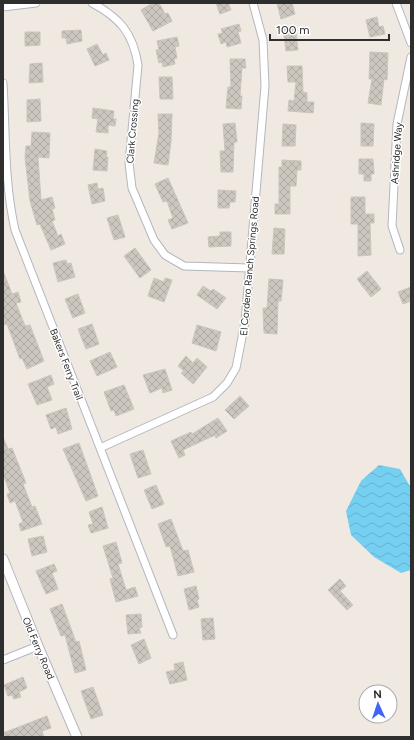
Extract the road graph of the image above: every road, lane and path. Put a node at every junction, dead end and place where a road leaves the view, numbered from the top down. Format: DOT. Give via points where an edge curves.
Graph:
graph roads {
  1 [pos="36,3"];
  2 [pos="92,3"];
  3 [pos="252,3"];
  4 [pos="396,3"];
  5 [pos="3,7"];
  6 [pos="411,43"];
  7 [pos="411,57"];
  8 [pos="3,83"];
  9 [pos="400,250"];
  10 [pos="249,268"];
  11 [pos="100,448"];
  12 [pos="3,559"];
  13 [pos="173,635"];
  14 [pos="38,646"];
  15 [pos="3,660"];
  16 [pos="77,737"];
  1 -- 5 [label="street"];
  2 -- 10 [label="street, Clark Crossing" via="110,13 129,33 136,49 138,65 129,163 132,188 154,240 165,255 184,266"];
  3 -- 10 [label="street, El Cordero Ranch Springs Road" via="263,40 265,86"];
  4 -- 6 [label="street"];
  7 -- 9 [label="street, Ashridge Way" via="397,124 392,226"];
  8 -- 11 [label="street, Bakers Ferry Trail" via="8,202 15,230"];
  10 -- 11 [label="street, El Cordero Ranch Springs Road" via="245,322 236,368 227,383 212,397"];
  11 -- 13 [label="street, Bakers Ferry Trail"];
  12 -- 14 [label="street, Old Ferry Road"];
  14 -- 15 [label="street"];
  14 -- 16 [label="street, Old Ferry Road"];
}
